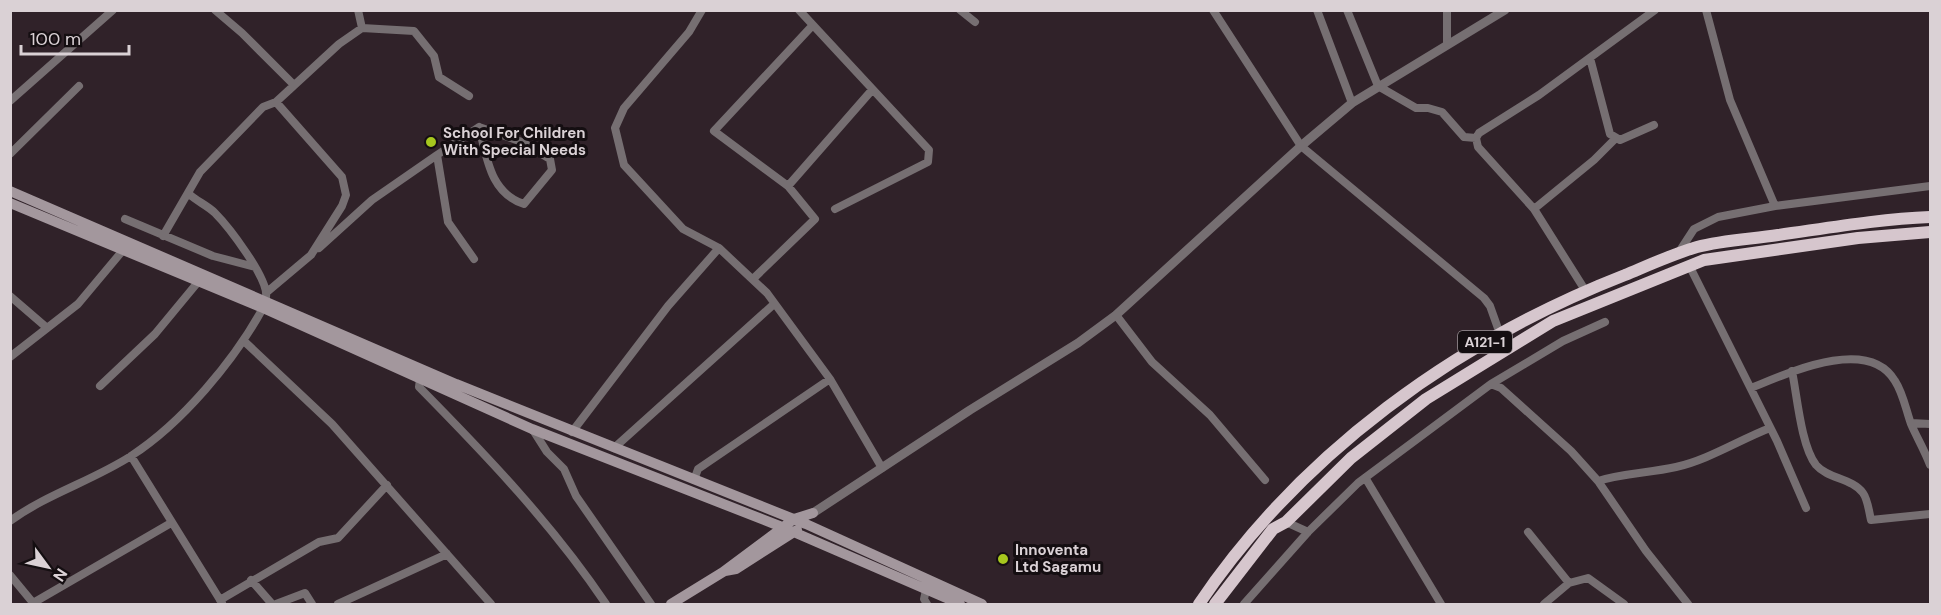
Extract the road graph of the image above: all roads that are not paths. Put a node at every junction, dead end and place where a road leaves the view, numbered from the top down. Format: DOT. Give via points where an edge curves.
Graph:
graph roads {
  1 [pos="113,10"];
  2 [pos="214,10"];
  3 [pos="358,10"];
  4 [pos="702,10"];
  5 [pos="799,10"];
  6 [pos="960,10"];
  7 [pos="1213,10"];
  8 [pos="1317,10"];
  9 [pos="1347,10"];
  10 [pos="1447,10"];
  11 [pos="1505,10"];
  12 [pos="1655,10"];
  13 [pos="1706,10"];
  14 [pos="975,22"];
  15 [pos="812,26"];
  16 [pos="362,28"];
  17 [pos="1447,44"];
  18 [pos="1590,58"];
  19 [pos="293,84"];
  20 [pos="1377,86"];
  21 [pos="79,87"];
  22 [pos="872,90"];
  23 [pos="469,96"];
  24 [pos="10,100"];
  25 [pos="276,102"];
  26 [pos="1352,103"];
  27 [pos="1654,125"];
  28 [pos="479,127"];
  29 [pos="1476,138"];
  30 [pos="1615,139"];
  31 [pos="1301,146"];
  32 [pos="10,154"];
  33 [pos="437,155"];
  34 [pos="788,186"];
  35 [pos="1930,186"];
  36 [pos="10,191"];
  37 [pos="188,193"];
  38 [pos="10,203"];
  39 [pos="1775,206"];
  40 [pos="835,209"];
  41 [pos="1534,209"];
  42 [pos="1930,217"];
  43 [pos="125,219"];
  44 [pos="1930,232"];
  45 [pos="163,236"];
  46 [pos="719,248"];
  47 [pos="124,249"];
  48 [pos="1678,254"];
  49 [pos="311,255"];
  50 [pos="474,259"];
  51 [pos="1689,265"];
  52 [pos="255,267"];
  53 [pos="754,278"];
  54 [pos="198,282"];
  55 [pos="1585,290"];
  56 [pos="10,296"];
  57 [pos="265,300"];
  58 [pos="774,303"];
  59 [pos="1116,315"];
  60 [pos="1605,322"];
  61 [pos="46,327"];
  62 [pos="1500,334"];
  63 [pos="245,342"];
  64 [pos="10,357"];
  65 [pos="1792,371"];
  66 [pos="420,379"];
  67 [pos="830,379"];
  68 [pos="1491,384"];
  69 [pos="100,386"];
  70 [pos="1750,388"];
  71 [pos="1911,423"];
  72 [pos="1930,424"];
  73 [pos="1770,428"];
  74 [pos="532,429"];
  75 [pos="572,432"];
  76 [pos="614,448"];
  77 [pos="131,456"];
  78 [pos="1930,465"];
  79 [pos="882,468"];
  80 [pos="1366,479"];
  81 [pos="694,480"];
  82 [pos="1265,480"];
  83 [pos="1598,481"];
  84 [pos="387,485"];
  85 [pos="1806,508"];
  86 [pos="813,513"];
  87 [pos="1930,514"];
  88 [pos="757,518"];
  89 [pos="794,519"];
  90 [pos="10,521"];
  91 [pos="171,522"];
  92 [pos="1286,522"];
  93 [pos="806,524"];
  94 [pos="782,527"];
  95 [pos="794,532"];
  96 [pos="1308,532"];
  97 [pos="1528,532"];
  98 [pos="809,540"];
  99 [pos="769,543"];
  100 [pos="447,554"];
  101 [pos="10,576"];
  102 [pos="252,580"];
  103 [pos="1569,583"];
  104 [pos="926,590"];
  105 [pos="221,602"];
  106 [pos="34,604"];
  107 [pos="272,604"];
  108 [pos="276,604"];
  109 [pos="312,604"];
  110 [pos="338,604"];
  111 [pos="491,604"];
  112 [pos="606,604"];
  113 [pos="651,604"];
  114 [pos="671,604"];
  115 [pos="927,604"];
  116 [pos="960,604"];
  117 [pos="982,604"];
  118 [pos="1199,604"];
  119 [pos="1215,604"];
  120 [pos="1244,604"];
  121 [pos="1441,604"];
  122 [pos="1544,604"];
  123 [pos="1624,604"];
  124 [pos="1688,604"];
  1 -- 24 [label="street"];
  2 -- 19 [label="street"];
  3 -- 16 [label="street"];
  4 -- 46 [label="street" via="689,32 624,108 615,128 624,165 637,182 683,229"];
  5 -- 15 [label="street"];
  6 -- 14 [label="street"];
  7 -- 31 [label="street"];
  8 -- 26 [label="street"];
  9 -- 20 [label="street"];
  10 -- 17 [label="street"];
  11 -- 17 [label="street"];
  12 -- 18 [label="street"];
  13 -- 39 [label="street" via="1730,100"];
  15 -- 22 [label="street"];
  15 -- 34 [label="street" via="714,131"];
  16 -- 19 [label="street"];
  16 -- 23 [label="street" via="414,31 437,61 439,77"];
  17 -- 20 [label="street"];
  18 -- 29 [label="street"];
  18 -- 30 [label="street" via="1610,134"];
  19 -- 25 [label="street"];
  20 -- 26 [label="street"];
  20 -- 29 [label="street" via="1416,108 1442,112 1464,137"];
  21 -- 32 [label="street"];
  22 -- 34 [label="street"];
  22 -- 40 [label="street" via="929,150 928,162"];
  25 -- 37 [label="street" via="263,106 221,147"];
  25 -- 49 [label="street" via="342,177 346,187 342,206"];
  26 -- 31 [label="street"];
  27 -- 30 [label="street"];
  28 -- 28 [label="street" via="492,177 508,199 524,204 552,170 550,159 522,142"];
  28 -- 33 [label="street"];
  29 -- 41 [label="street" via="1478,147"];
  30 -- 41 [label="street"];
  31 -- 59 [label="street"];
  31 -- 62 [label="street" via="1484,298"];
  33 -- 49 [label="street" via="372,200"];
  33 -- 50 [label="street" via="448,222"];
  34 -- 53 [label="street" via="815,219"];
  35 -- 39 [label="street"];
  36 -- 57 [label="main road"];
  37 -- 45 [label="street"];
  37 -- 52 [label="street" via="214,212"];
  38 -- 47 [label="main road"];
  39 -- 48 [label="street" via="1718,217 1694,229"];
  41 -- 55 [label="street"];
  42 -- 48 [label="highway, A121-1" via="1699,246"];
  43 -- 45 [label="street"];
  44 -- 51 [label="highway, A121-1" via="1858,238"];
  45 -- 52 [label="street"];
  46 -- 53 [label="street"];
  46 -- 75 [label="street" via="668,306"];
  47 -- 54 [label="main road"];
  47 -- 61 [label="street" via="78,304"];
  48 -- 55 [label="highway, A121-1"];
  49 -- 57 [label="street"];
  51 -- 70 [label="street"];
  51 -- 92 [label="highway, A121-1" via="1553,321 1426,399 1351,458"];
  52 -- 57 [label="street"];
  53 -- 58 [label="street"];
  54 -- 57 [label="main road"];
  54 -- 69 [label="street" via="155,334"];
  55 -- 62 [label="highway, A121-1"];
  56 -- 61 [label="street"];
  57 -- 63 [label="street"];
  57 -- 66 [label="main road"];
  57 -- 75 [label="main road"];
  58 -- 67 [label="street"];
  58 -- 76 [label="street"];
  59 -- 79 [label="street"];
  59 -- 82 [label="street" via="1152,362 1210,416"];
  60 -- 68 [label="street" via="1563,341"];
  61 -- 64 [label="street"];
  62 -- 118 [label="highway, A121-1" via="1413,388 1340,446 1262,521"];
  63 -- 77 [label="street" via="190,405"];
  63 -- 84 [label="street" via="332,424"];
  65 -- 70 [label="street"];
  65 -- 71 [label="street" via="1839,359 1884,368 1895,380"];
  65 -- 87 [label="street" via="1808,450 1816,465 1863,493 1871,520"];
  66 -- 74 [label="main road"];
  66 -- 112 [label="street" via="419,387 498,467 554,532"];
  67 -- 79 [label="street"];
  67 -- 81 [label="street" via="698,469"];
  68 -- 80 [label="street"];
  68 -- 83 [label="street" via="1502,388"];
  70 -- 73 [label="street"];
  71 -- 72 [label="street"];
  71 -- 78 [label="street"];
  73 -- 83 [label="street" via="1675,468 1620,474"];
  73 -- 85 [label="street"];
  74 -- 88 [label="main road"];
  74 -- 113 [label="street" via="564,469 576,496"];
  75 -- 76 [label="main road"];
  76 -- 81 [label="main road"];
  77 -- 90 [label="street"];
  77 -- 91 [label="street"];
  79 -- 86 [label="street"];
  80 -- 96 [label="street"];
  80 -- 121 [label="street"];
  81 -- 89 [label="main road"];
  83 -- 124 [label="street"];
  84 -- 100 [label="street"];
  84 -- 102 [label="street" via="338,538 319,542"];
  86 -- 89 [label="main road"];
  86 -- 93 [label="main road"];
  88 -- 94 [label="main road"];
  88 -- 99 [label="main road"];
  89 -- 93 [label="main road"];
  89 -- 94 [label="main road"];
  91 -- 105 [label="street"];
  91 -- 106 [label="street"];
  92 -- 96 [label="street"];
  92 -- 119 [label="highway, A121-1" via="1273,529"];
  93 -- 95 [label="main road"];
  93 -- 117 [label="main road"];
  94 -- 95 [label="main road"];
  94 -- 99 [label="main road"];
  95 -- 98 [label="main road"];
  95 -- 99 [label="main road"];
  96 -- 120 [label="street"];
  97 -- 103 [label="street"];
  98 -- 99 [label="main road"];
  98 -- 104 [label="main road"];
  99 -- 114 [label="main road" via="736,569 723,572"];
  100 -- 110 [label="street"];
  100 -- 111 [label="street"];
  101 -- 106 [label="street"];
  102 -- 105 [label="street"];
  102 -- 107 [label="street"];
  103 -- 122 [label="street"];
  103 -- 123 [label="street" via="1588,578"];
  104 -- 115 [label="street"];
  104 -- 116 [label="main road"];
  108 -- 109 [label="street" via="305,593"];
}
